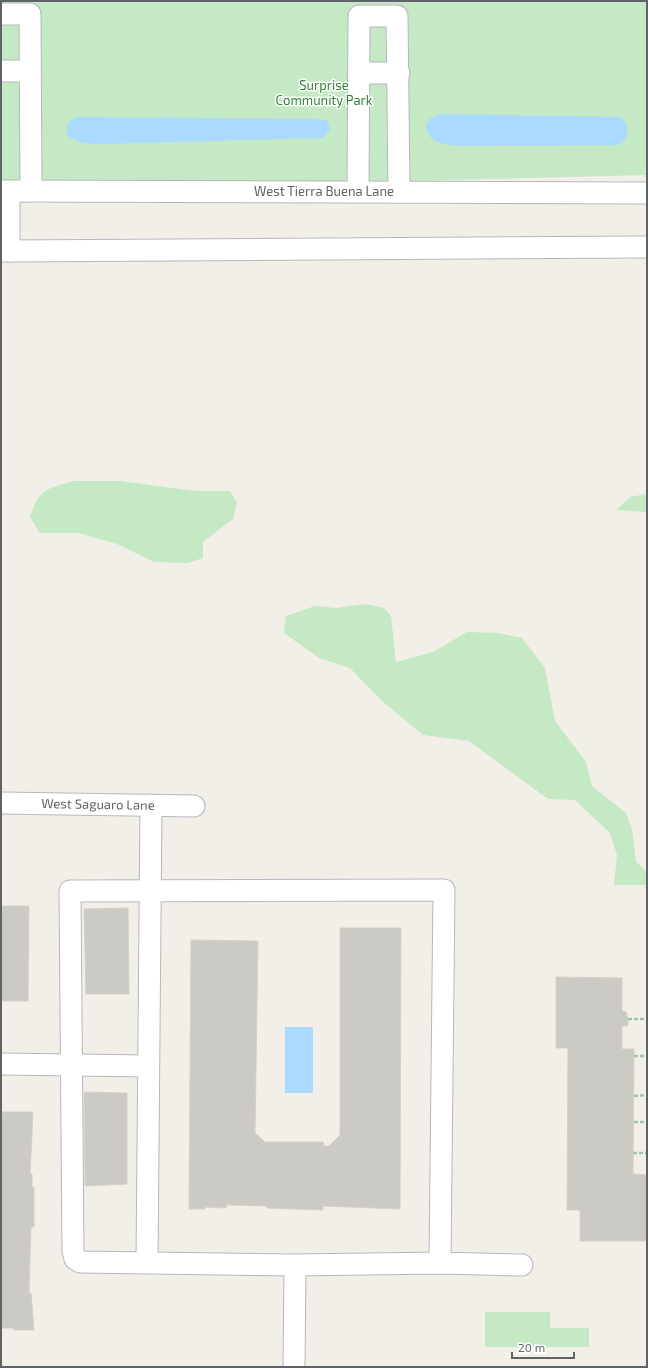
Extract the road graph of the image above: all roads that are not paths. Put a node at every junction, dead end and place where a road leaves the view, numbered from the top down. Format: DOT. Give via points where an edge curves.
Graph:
graph roads {
  1 [pos="1,14"];
  2 [pos="1,71"];
  3 [pos="30,71"];
  4 [pos="359,73"];
  5 [pos="399,73"];
  6 [pos="5,191"];
  7 [pos="31,191"];
  8 [pos="358,191"];
  9 [pos="399,192"];
  10 [pos="647,193"];
  11 [pos="647,246"];
  12 [pos="5,251"];
  13 [pos="1,803"];
  14 [pos="151,805"];
  15 [pos="194,806"];
  16 [pos="150,891"];
  17 [pos="1,1064"];
  18 [pos="72,1066"];
  19 [pos="148,1066"];
  20 [pos="147,1262"];
  21 [pos="440,1263"];
  22 [pos="294,1265"];
  23 [pos="522,1266"];
  24 [pos="294,1364"];
  1 -- 3 [label="street" via="30,14"];
  2 -- 3 [label="street"];
  3 -- 7 [label="street"];
  4 -- 5 [label="street"];
  4 -- 5 [label="street" via="359,16 397,16"];
  4 -- 8 [label="street"];
  5 -- 9 [label="street"];
  6 -- 7 [label="street, West Tierra Buena Lane"];
  6 -- 12 [label="street"];
  7 -- 8 [label="street, West Tierra Buena Lane"];
  8 -- 9 [label="street, West Tierra Buena Lane"];
  9 -- 10 [label="street, West Tierra Buena Lane"];
  11 -- 12 [label="street"];
  13 -- 14 [label="street, West Saguaro Lane"];
  14 -- 15 [label="street, West Saguaro Lane"];
  14 -- 16 [label="street"];
  16 -- 18 [label="street" via="70,891"];
  16 -- 19 [label="street"];
  16 -- 21 [label="street" via="444,890"];
  17 -- 18 [label="street"];
  18 -- 19 [label="street"];
  18 -- 20 [label="street" via="75,1259 80,1262"];
  19 -- 20 [label="street"];
  20 -- 22 [label="street"];
  21 -- 22 [label="street"];
  21 -- 23 [label="street"];
  22 -- 24 [label="street"];
}
